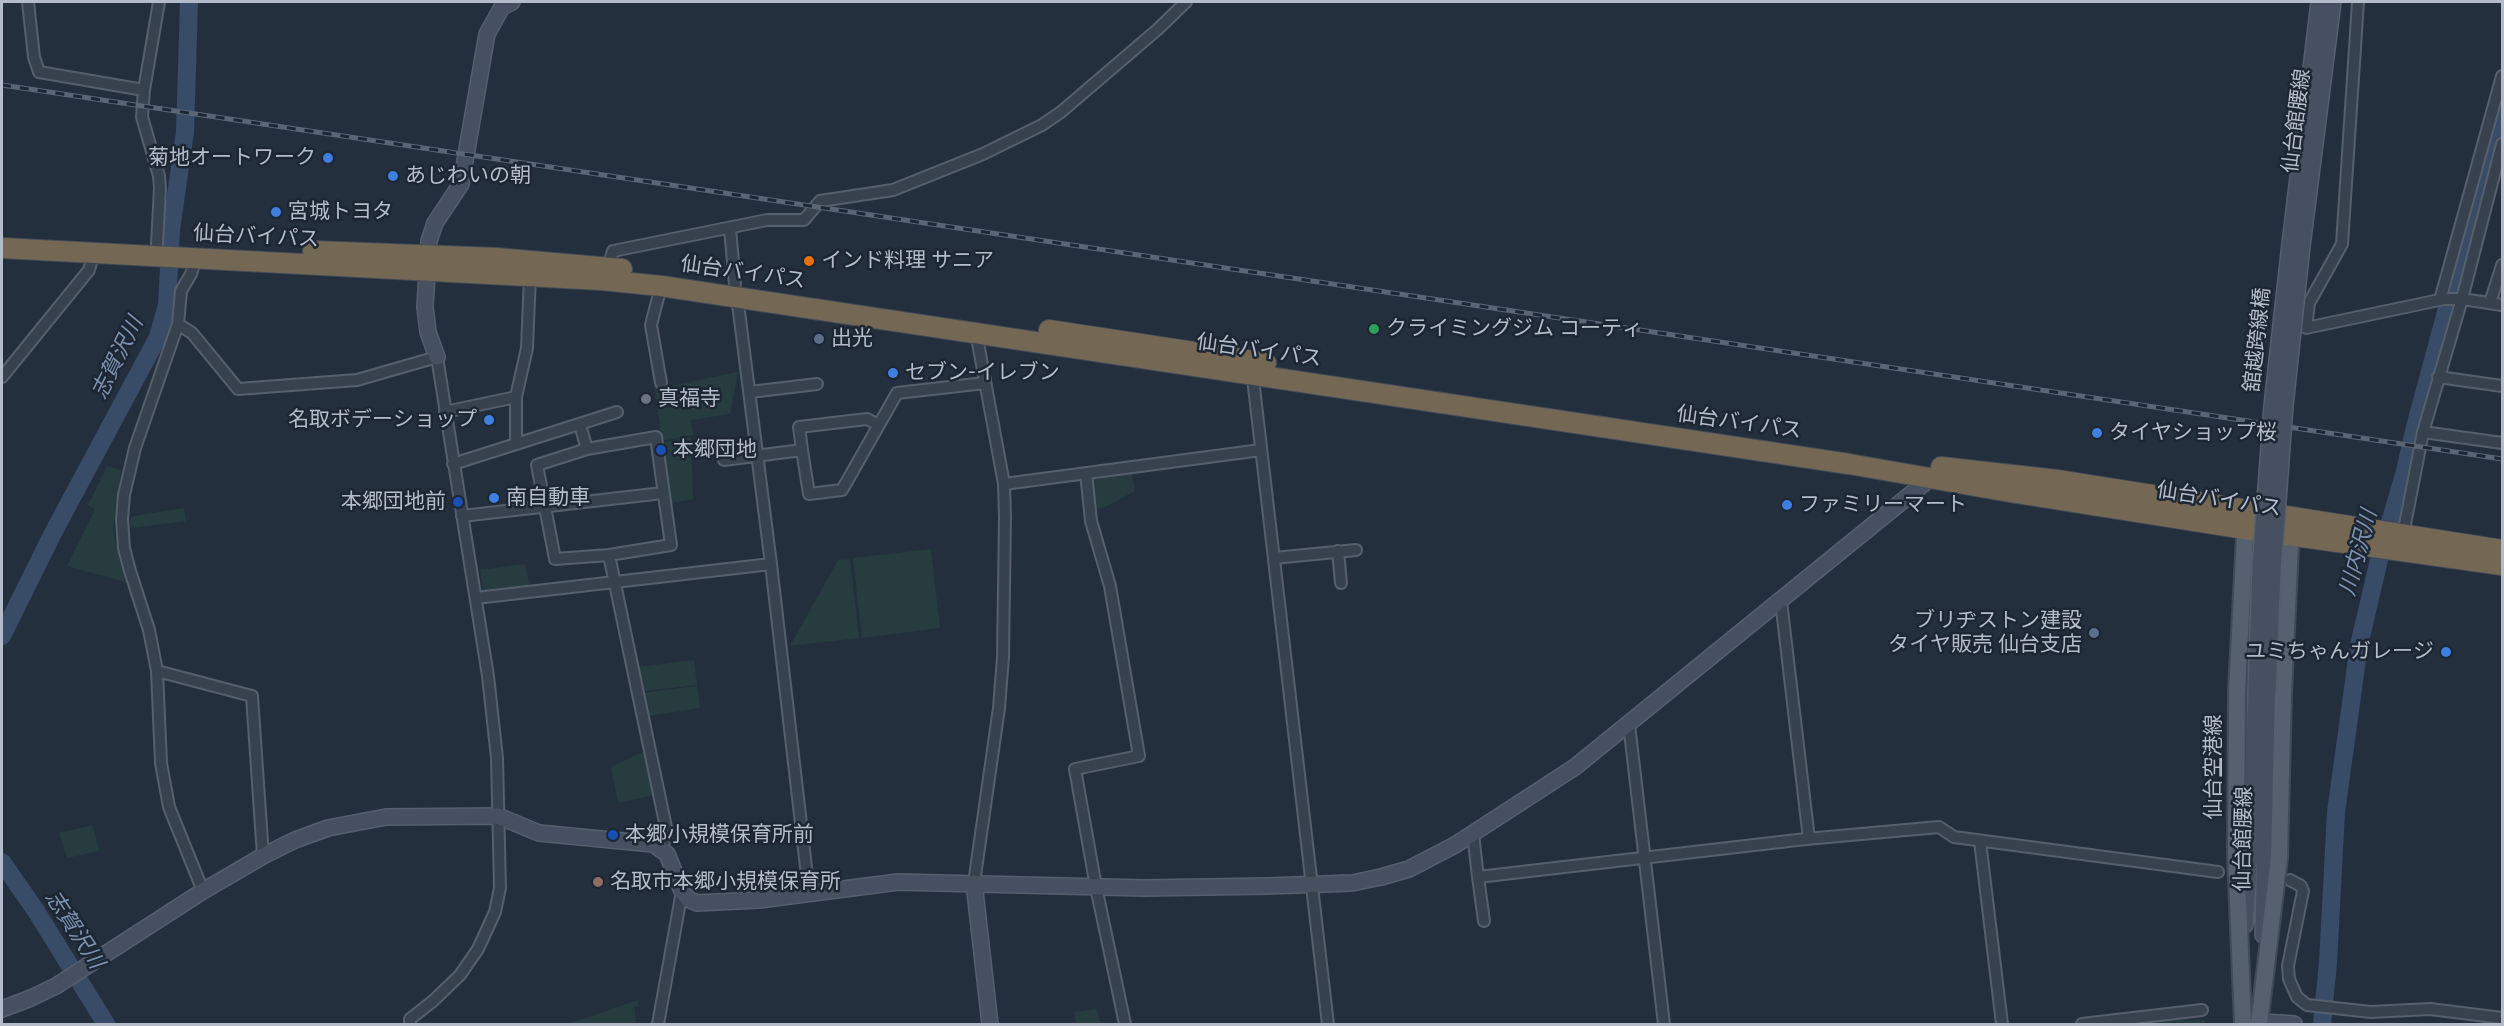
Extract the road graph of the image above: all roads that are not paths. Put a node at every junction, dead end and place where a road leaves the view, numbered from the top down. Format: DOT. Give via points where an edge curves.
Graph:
graph roads {
  1 [pos="28,2"];
  2 [pos="159,2"];
  3 [pos="1186,2"];
  4 [pos="2319,2"];
  5 [pos="2333,2"];
  6 [pos="2358,2"];
  7 [pos="504,3"];
  8 [pos="2502,76"];
  9 [pos="144,90"];
  10 [pos="2502,144"];
  11 [pos="729,229"];
  12 [pos="2,236"];
  13 [pos="2296,245"];
  14 [pos="2,248"];
  15 [pos="158,248"];
  16 [pos="94,252"];
  17 [pos="185,254"];
  18 [pos="427,263"];
  19 [pos="2502,266"];
  20 [pos="608,267"];
  21 [pos="530,276"];
  22 [pos="661,286"];
  23 [pos="736,290"];
  24 [pos="2459,299"];
  25 [pos="2442,300"];
  26 [pos="2490,303"];
  27 [pos="2502,305"];
  28 [pos="178,324"];
  29 [pos="976,332"];
  30 [pos="437,357"];
  31 [pos="1252,368"];
  32 [pos="2,377"];
  33 [pos="2438,377"];
  34 [pos="661,383"];
  35 [pos="985,383"];
  36 [pos="817,384"];
  37 [pos="2502,386"];
  38 [pos="750,392"];
  39 [pos="516,397"];
  40 [pos="445,412"];
  41 [pos="617,412"];
  42 [pos="580,425"];
  43 [pos="879,425"];
  44 [pos="2423,432"];
  45 [pos="516,443"];
  46 [pos="2502,443"];
  47 [pos="587,449"];
  48 [pos="802,450"];
  49 [pos="1261,450"];
  50 [pos="758,455"];
  51 [pos="724,460"];
  52 [pos="453,464"];
  53 [pos="1086,473"];
  54 [pos="1932,477"];
  55 [pos="1004,484"];
  56 [pos="663,493"];
  57 [pos="544,508"];
  58 [pos="462,516"];
  59 [pos="2246,520"];
  60 [pos="2291,526"];
  61 [pos="2388,539"];
  62 [pos="1356,550"];
  63 [pos="2502,550"];
  64 [pos="1338,551"];
  65 [pos="609,555"];
  66 [pos="1275,558"];
  67 [pos="771,564"];
  68 [pos="2502,565"];
  69 [pos="614,582"];
  70 [pos="1341,583"];
  71 [pos="476,598"];
  72 [pos="1781,601"];
  73 [pos="157,671"];
  74 [pos="2262,692"];
  75 [pos="1629,724"];
  76 [pos="498,816"];
  77 [pos="1473,834"];
  78 [pos="1809,839"];
  79 [pos="1980,841"];
  80 [pos="660,847"];
  81 [pos="263,856"];
  82 [pos="1644,858"];
  83 [pos="2218,872"];
  84 [pos="1478,877"];
  85 [pos="2290,880"];
  86 [pos="974,884"];
  87 [pos="1311,885"];
  88 [pos="1096,887"];
  89 [pos="203,891"];
  90 [pos="682,891"];
  91 [pos="808,893"];
  92 [pos="1484,921"];
  93 [pos="2240,985"];
  94 [pos="2262,986"];
  95 [pos="2,1009"];
  96 [pos="2202,1010"];
  97 [pos="2502,1018"];
  98 [pos="2251,1023"];
  99 [pos="410,1024"];
  100 [pos="658,1024"];
  101 [pos="990,1024"];
  102 [pos="1125,1024"];
  103 [pos="1328,1024"];
  104 [pos="1664,1024"];
  105 [pos="2002,1024"];
  106 [pos="2082,1024"];
  107 [pos="2294,1024"];
  1 -- 9 [label="street" via="39,72"];
  2 -- 9 [label="street"];
  3 -- 11 [label="street" via="1042,125 893,190 820,201 804,220 767,220"];
  4 -- 13 [label="street, 仙台館腰線"];
  5 -- 13 [label="street, 仙台館腰線"];
  6 -- 25 [label="street" via="2342,244 2309,303 2306,328"];
  7 -- 18 [label="street" via="487,34 461,184 435,223"];
  8 -- 25 [label="street"];
  9 -- 15 [label="street" via="142,117 159,176"];
  10 -- 24 [label="street"];
  11 -- 20 [label="street" via="613,251"];
  11 -- 23 [label="street"];
  12 -- 15 [label="highway, 仙台バイパス"];
  13 -- 74 [label="street, 舘越跨線橋, bridge" via="2272,406 2261,546"];
  14 -- 16 [label="highway, 仙台バイパス"];
  15 -- 16 [label="highway, 仙台バイパス"];
  15 -- 17 [label="highway, 仙台バイパス"];
  16 -- 32 [label="street" via="89,270"];
  17 -- 18 [label="highway, 仙台バイパス"];
  17 -- 28 [label="street" via="191,274 181,291"];
  18 -- 20 [label="highway, 仙台バイパス"];
  18 -- 21 [label="highway, 仙台バイパス"];
  18 -- 30 [label="street" via="425,307"];
  19 -- 26 [label="street"];
  20 -- 23 [label="highway, 仙台バイパス"];
  21 -- 22 [label="highway, 仙台バイパス"];
  21 -- 39 [label="street" via="527,348"];
  22 -- 23 [label="highway, 仙台バイパス"];
  22 -- 34 [label="street" via="651,325"];
  23 -- 29 [label="highway, 仙台バイパス"];
  23 -- 31 [label="highway, 仙台バイパス"];
  23 -- 38 [label="street"];
  24 -- 25 [label="street"];
  24 -- 26 [label="street"];
  24 -- 33 [label="street"];
  26 -- 27 [label="street"];
  28 -- 30 [label="street" via="192,333 238,389 357,380"];
  28 -- 73 [label="street" via="135,447 122,519 124,548"];
  29 -- 31 [label="highway, 仙台バイパス"];
  29 -- 35 [label="street"];
  30 -- 40 [label="street"];
  31 -- 49 [label="street"];
  31 -- 54 [label="highway, 仙台バイパス"];
  31 -- 59 [label="highway, 仙台バイパス" via="1927,465 2057,480"];
  33 -- 37 [label="street"];
  33 -- 44 [label="street"];
  35 -- 43 [label="street" via="897,393"];
  35 -- 55 [label="street"];
  36 -- 38 [label="street"];
  38 -- 50 [label="street"];
  39 -- 40 [label="street"];
  39 -- 45 [label="street"];
  40 -- 52 [label="street"];
  41 -- 42 [label="street"];
  42 -- 45 [label="street"];
  42 -- 47 [label="street"];
  43 -- 48 [label="street" via="867,418 799,427"];
  43 -- 48 [label="street" via="842,490 809,494"];
  44 -- 46 [label="street"];
  44 -- 61 [label="street"];
  45 -- 52 [label="street"];
  47 -- 56 [label="street" via="656,437"];
  47 -- 57 [label="street" via="537,465"];
  48 -- 50 [label="street"];
  49 -- 53 [label="street"];
  49 -- 66 [label="street"];
  50 -- 51 [label="street"];
  50 -- 67 [label="street"];
  52 -- 58 [label="street"];
  53 -- 55 [label="street"];
  53 -- 88 [label="street" via="1091,521 1110,586 1139,756 1075,769"];
  54 -- 59 [label="highway, 仙台バイパス" via="2010,492"];
  54 -- 72 [label="street"];
  55 -- 86 [label="street" via="1004,624 999,708"];
  56 -- 57 [label="street"];
  56 -- 65 [label="street" via="671,545"];
  57 -- 58 [label="street"];
  57 -- 65 [label="street" via="555,559"];
  58 -- 71 [label="street"];
  59 -- 60 [label="highway, 仙台バイパス"];
  59 -- 93 [label="main road, 仙台空港線" via="2237,713"];
  60 -- 61 [label="highway, 仙台バイパス"];
  60 -- 94 [label="main road" via="2279,858"];
  61 -- 63 [label="highway, 仙台バイパス"];
  61 -- 68 [label="highway, 仙台バイパス"];
  62 -- 64 [label="street"];
  64 -- 66 [label="street"];
  64 -- 70 [label="street"];
  65 -- 69 [label="street"];
  66 -- 87 [label="street"];
  67 -- 69 [label="street"];
  67 -- 91 [label="street"];
  69 -- 71 [label="street"];
  69 -- 80 [label="street" via="667,832"];
  71 -- 76 [label="street" via="492,711"];
  72 -- 75 [label="street"];
  72 -- 78 [label="street"];
  73 -- 81 [label="street" via="252,696"];
  73 -- 89 [label="street" via="161,763 169,807"];
  74 -- 93 [label="street, 仙台館腰線"];
  74 -- 94 [label="street, 仙台館腰線"];
  75 -- 77 [label="street" via="1575,767"];
  75 -- 82 [label="street"];
  76 -- 80 [label="street" via="539,833"];
  76 -- 81 [label="street" via="424,815 356,822 295,840"];
  76 -- 99 [label="street" via="500,888 495,912 478,949 460,975 410,1018"];
  77 -- 84 [label="street"];
  77 -- 87 [label="street" via="1409,869 1352,883"];
  78 -- 79 [label="street" via="1939,827 1954,837"];
  78 -- 82 [label="street"];
  79 -- 83 [label="street"];
  79 -- 105 [label="street"];
  80 -- 90 [label="street" via="667,854"];
  81 -- 89 [label="street"];
  82 -- 84 [label="street"];
  82 -- 104 [label="street"];
  84 -- 92 [label="street"];
  85 -- 97 [label="street" via="2303,891 2288,966 2297,998 2311,1007 2371,1012 2430,1009"];
  86 -- 88 [label="street"];
  86 -- 91 [label="street" via="898,882"];
  86 -- 101 [label="street"];
  87 -- 88 [label="street"];
  87 -- 103 [label="street"];
  88 -- 102 [label="street"];
  89 -- 95 [label="street" via="58,984"];
  90 -- 91 [label="street" via="697,903"];
  90 -- 100 [label="street"];
  93 -- 98 [label="main road, 仙台空港線"];
  94 -- 98 [label="main road"];
  96 -- 106 [label="street"];
  98 -- 107 [label="street"];
}
